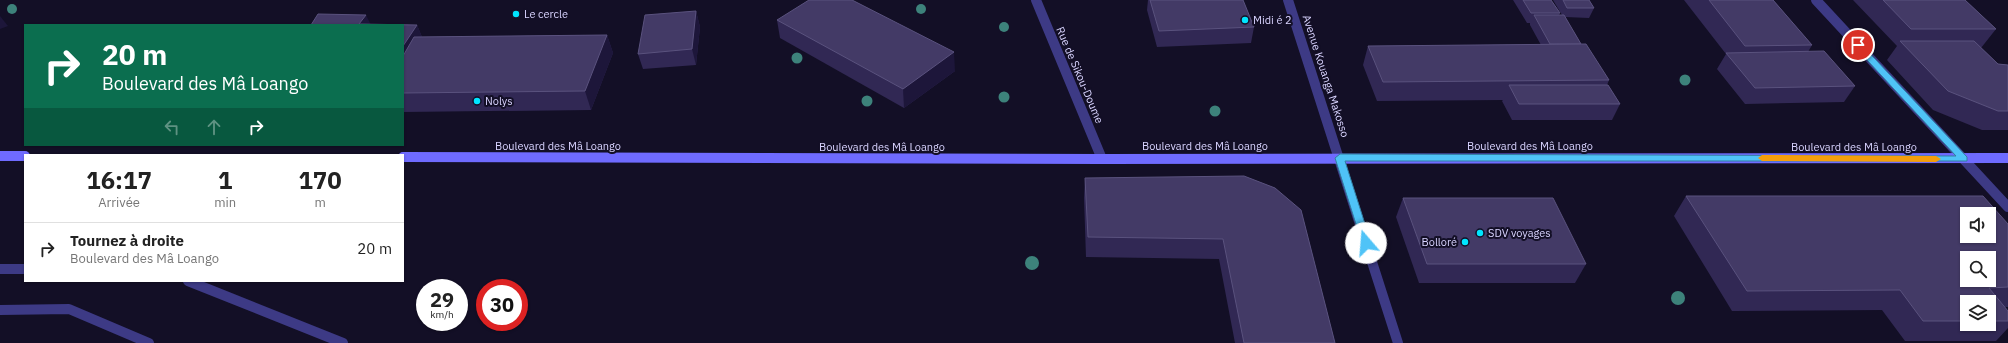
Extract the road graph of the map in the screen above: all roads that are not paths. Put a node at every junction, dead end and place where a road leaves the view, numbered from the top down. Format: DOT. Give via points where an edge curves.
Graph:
graph roads {
  1 [pos="1036,0"];
  2 [pos="1288,0"];
  3 [pos="1816,0"];
  4 [pos="0,156"];
  5 [pos="24,156"];
  6 [pos="404,157"];
  7 [pos="1340,158"];
  8 [pos="2008,158"];
  9 [pos="1102,159"];
  10 [pos="1964,159"];
  11 [pos="2008,207"];
  12 [pos="0,269"];
  13 [pos="24,269"];
  14 [pos="191,282"];
  15 [pos="0,310"];
  16 [pos="149,343"];
  17 [pos="344,343"];
  18 [pos="1398,343"];
  1 -- 9 [label="street, Rue de Sikou-Doume"];
  2 -- 7 [label="street, Avenue Kouanga Makosso"];
  3 -- 10 [label="street"];
  4 -- 5 [label="street"];
  6 -- 9 [label="street, Boulevard des Mâ Loango"];
  7 -- 9 [label="street, Boulevard des Mâ Loango"];
  7 -- 10 [label="street, Boulevard des Mâ Loango"];
  7 -- 18 [label="street, Avenue Kouanga Makosso"];
  8 -- 10 [label="street, Boulevard des Mâ Loango"];
  10 -- 11 [label="street"];
  12 -- 13 [label="street"];
  14 -- 17 [label="street"];
  15 -- 16 [label="street" via="69,309"];
}
